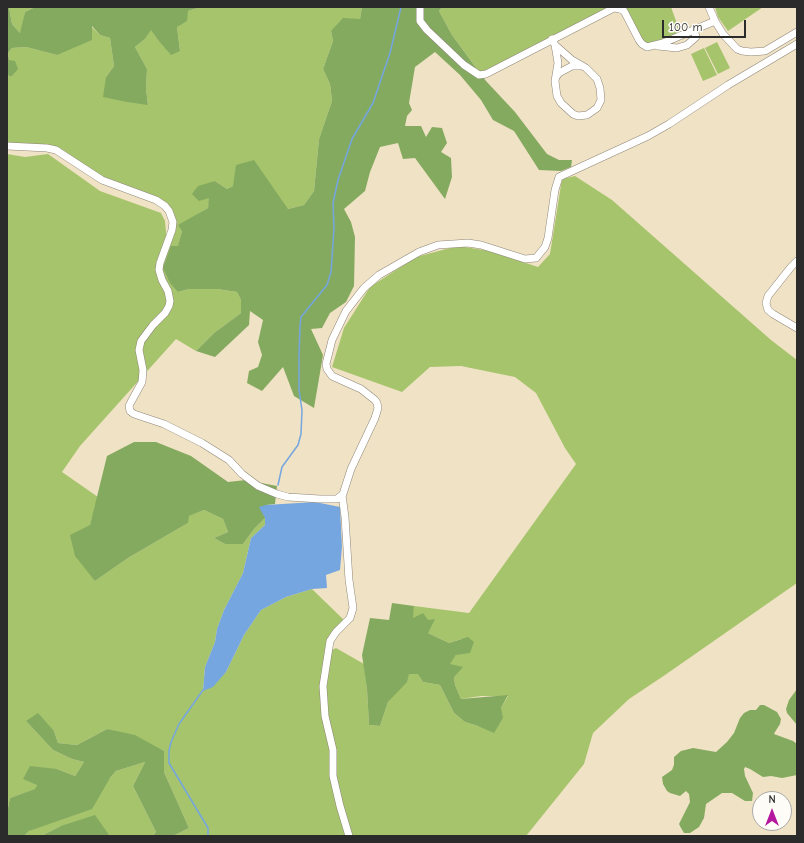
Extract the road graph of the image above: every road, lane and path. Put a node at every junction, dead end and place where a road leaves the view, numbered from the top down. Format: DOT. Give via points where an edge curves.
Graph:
graph roads {
  1 [pos="420,7"];
  2 [pos="709,7"];
  3 [pos="715,21"];
  4 [pos="694,29"];
  5 [pos="797,32"];
  6 [pos="554,42"];
  7 [pos="797,44"];
  8 [pos="656,46"];
  9 [pos="582,66"];
  10 [pos="556,77"];
  11 [pos="7,146"];
  12 [pos="797,261"];
  13 [pos="797,328"];
  14 [pos="342,495"];
  15 [pos="349,836"];
  1 -- 6 [label="street" via="420,21 427,30 479,76"];
  2 -- 3 [label="street"];
  3 -- 4 [label="street"];
  3 -- 5 [label="street" via="723,34 742,51 765,51"];
  4 -- 8 [label="street"];
  4 -- 8 [label="street" via="696,37 687,45 677,48"];
  6 -- 8 [label="street" via="617,8 625,13 642,44 647,47"];
  6 -- 9 [label="street"];
  6 -- 10 [label="street" via="558,63"];
  7 -- 14 [label="street" via="648,136 559,177 548,238 545,247 536,258 525,259 468,243 438,245 418,252 379,275 364,288 346,311 332,340 326,364 332,376 362,389 378,405 375,418"];
  9 -- 10 [label="street" via="572,66"];
  9 -- 10 [label="street" via="597,79 601,95 600,104 587,115 573,114 561,103 556,92"];
  11 -- 14 [label="street" via="56,150 102,180 156,200 169,211 173,222 172,230 159,270 170,301 164,313 141,341 144,370 142,382 129,406 130,411 202,443 229,460 253,483 277,494 325,500 337,499"];
  12 -- 13 [label="street" via="768,296 766,303 768,310"];
  14 -- 15 [label="street" via="353,608 350,618 330,641 323,686 325,716 333,750 333,776"];
}
